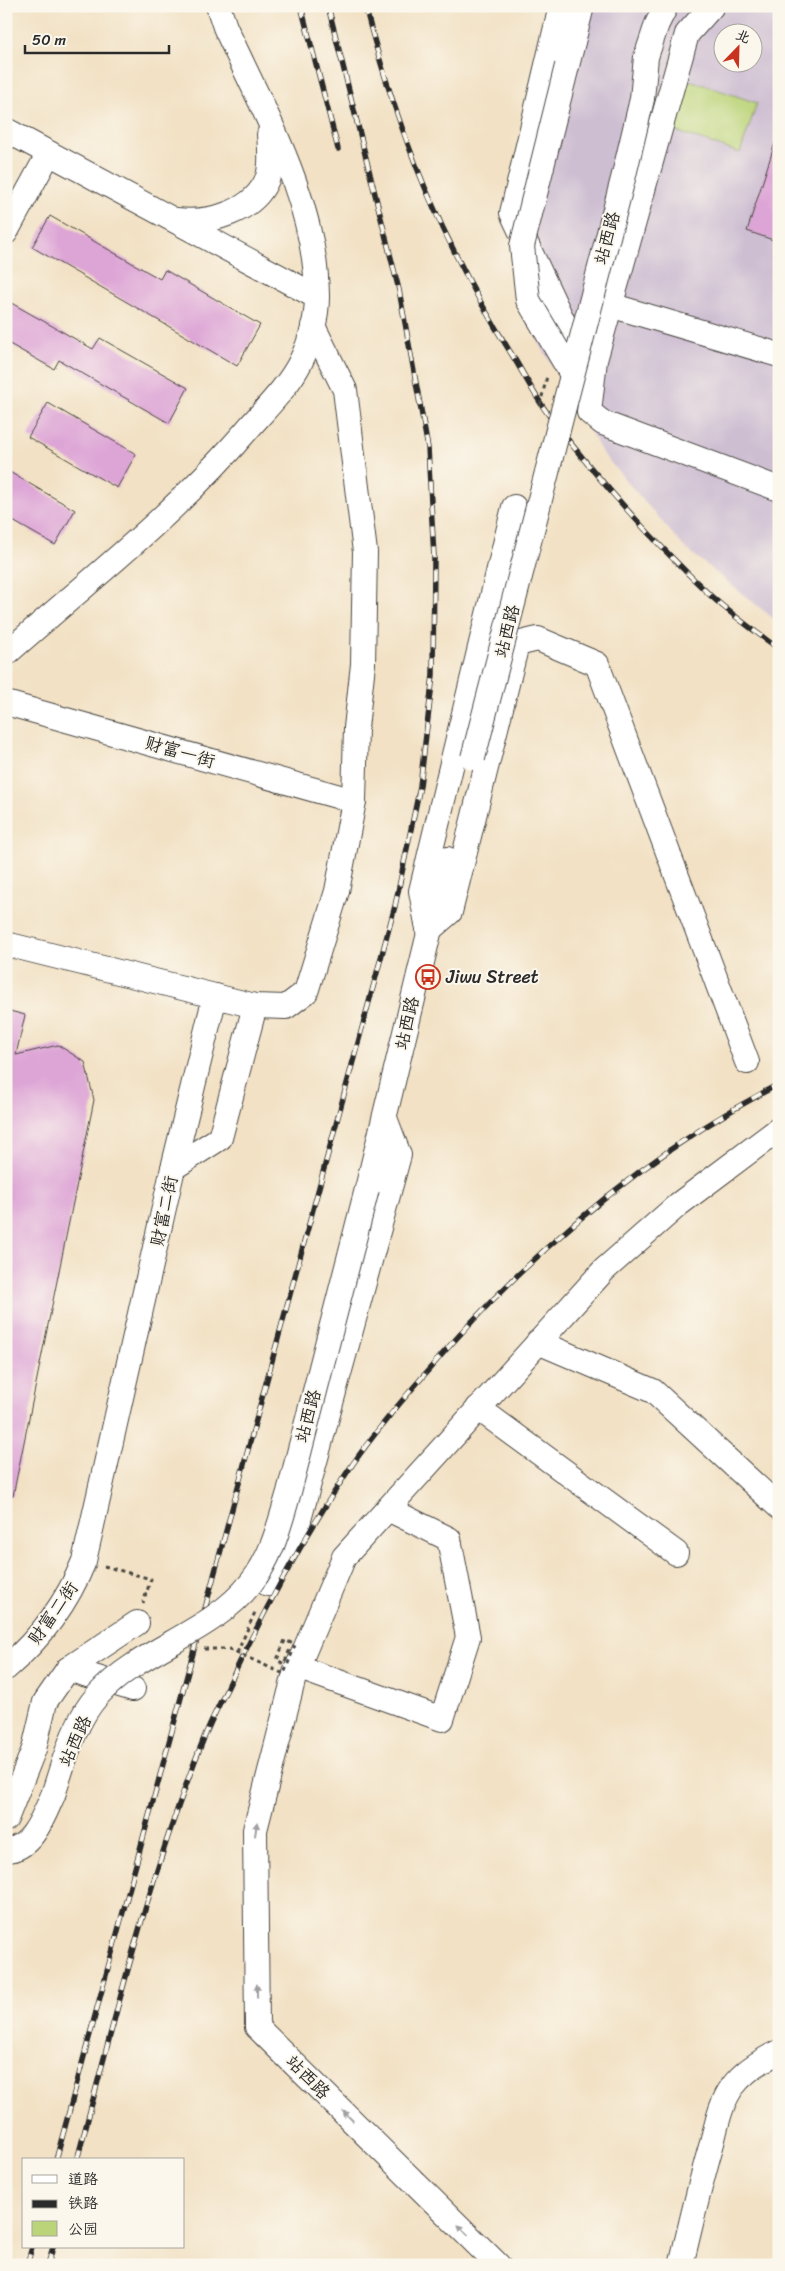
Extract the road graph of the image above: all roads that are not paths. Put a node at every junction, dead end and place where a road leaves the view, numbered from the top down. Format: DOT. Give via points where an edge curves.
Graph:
graph roads {
  1 [pos="218,6"];
  2 [pos="561,6"];
  3 [pos="582,6"];
  4 [pos="666,6"];
  5 [pos="712,6"];
  6 [pos="269,122"];
  7 [pos="6,130"];
  8 [pos="49,153"];
  9 [pos="172,220"];
  10 [pos="6,232"];
  11 [pos="317,297"];
  12 [pos="610,305"];
  13 [pos="313,326"];
  14 [pos="779,355"];
  15 [pos="571,373"];
  16 [pos="593,387"];
  17 [pos="779,489"];
  18 [pos="514,506"];
  19 [pos="6,654"];
  20 [pos="6,703"];
  21 [pos="354,801"];
  22 [pos="428,931"];
  23 [pos="6,944"];
  24 [pos="215,996"];
  25 [pos="256,1006"];
  26 [pos="747,1062"];
  27 [pos="385,1118"];
  28 [pos="779,1129"];
  29 [pos="173,1168"];
  30 [pos="538,1342"];
  31 [pos="478,1408"];
  32 [pos="779,1507"];
  33 [pos="388,1509"];
  34 [pos="676,1553"];
  35 [pos="268,1584"];
  36 [pos="137,1623"];
  37 [pos="294,1658"];
  38 [pos="6,1668"];
  39 [pos="68,1669"];
  40 [pos="133,1689"];
  41 [pos="6,1819"];
  42 [pos="6,1850"];
  43 [pos="779,2052"];
  44 [pos="768,2066"];
  45 [pos="498,2265"];
  46 [pos="681,2265"];
  1 -- 6 [label="street"];
  2 -- 16 [label="street" via="512,213"];
  3 -- 15 [label="street, bridge" via="522,246 528,300"];
  4 -- 15 [label="street, 站西路, bridge" via="646,57 642,98 624,175"];
  5 -- 12 [label="street" via="687,34"];
  6 -- 9 [label="street" via="270,160 268,176 261,190 247,203 213,220"];
  6 -- 11 [label="street" via="302,207 313,254"];
  7 -- 8 [label="street"];
  8 -- 9 [label="street"];
  8 -- 10 [label="street"];
  9 -- 11 [label="street"];
  11 -- 13 [label="street"];
  12 -- 14 [label="street"];
  12 -- 16 [label="street" via="595,360"];
  13 -- 19 [label="street" via="299,365 230,450 124,554"];
  13 -- 21 [label="street" via="345,390 365,552 363,664 356,728"];
  15 -- 22 [label="street, 站西路, bridge"];
  16 -- 17 [label="street" via="589,412 602,423"];
  18 -- 22 [label="street" via="421,891"];
  20 -- 21 [label="street, 财富一街"];
  21 -- 25 [label="street" via="337,891 306,992 286,1007"];
  22 -- 26 [label="street" via="450,912 517,644 538,639 597,664"];
  22 -- 27 [label="street, 站西路"];
  23 -- 24 [label="street"];
  24 -- 25 [label="street"];
  24 -- 29 [label="street"];
  25 -- 29 [label="street, 财富二街" via="220,1138"];
  27 -- 35 [label="street" via="399,1155 297,1526"];
  27 -- 42 [label="street, 站西路, bridge" via="289,1492 265,1561 234,1601 140,1660 97,1696 81,1720 39,1825 18,1848"];
  28 -- 30 [label="street, 站西路" via="679,1204 610,1264"];
  29 -- 38 [label="street, 财富二街" via="84,1561 76,1581 52,1619"];
  30 -- 31 [label="street, 站西路"];
  30 -- 32 [label="street" via="652,1391"];
  31 -- 33 [label="street, 站西路"];
  31 -- 34 [label="street"];
  33 -- 37 [label="street, 站西路" via="344,1557"];
  33 -- 37 [label="street" via="449,1539 468,1637 442,1719"];
  36 -- 39 [label="street"];
  45 -- 37 [label="street, 站西路, one-way" via="257,2027 254,1830"];
  39 -- 40 [label="street"];
  39 -- 41 [label="street" via="46,1702 34,1749"];
  43 -- 44 [label="street"];
  44 -- 46 [label="street" via="734,2085 722,2106"];
}
